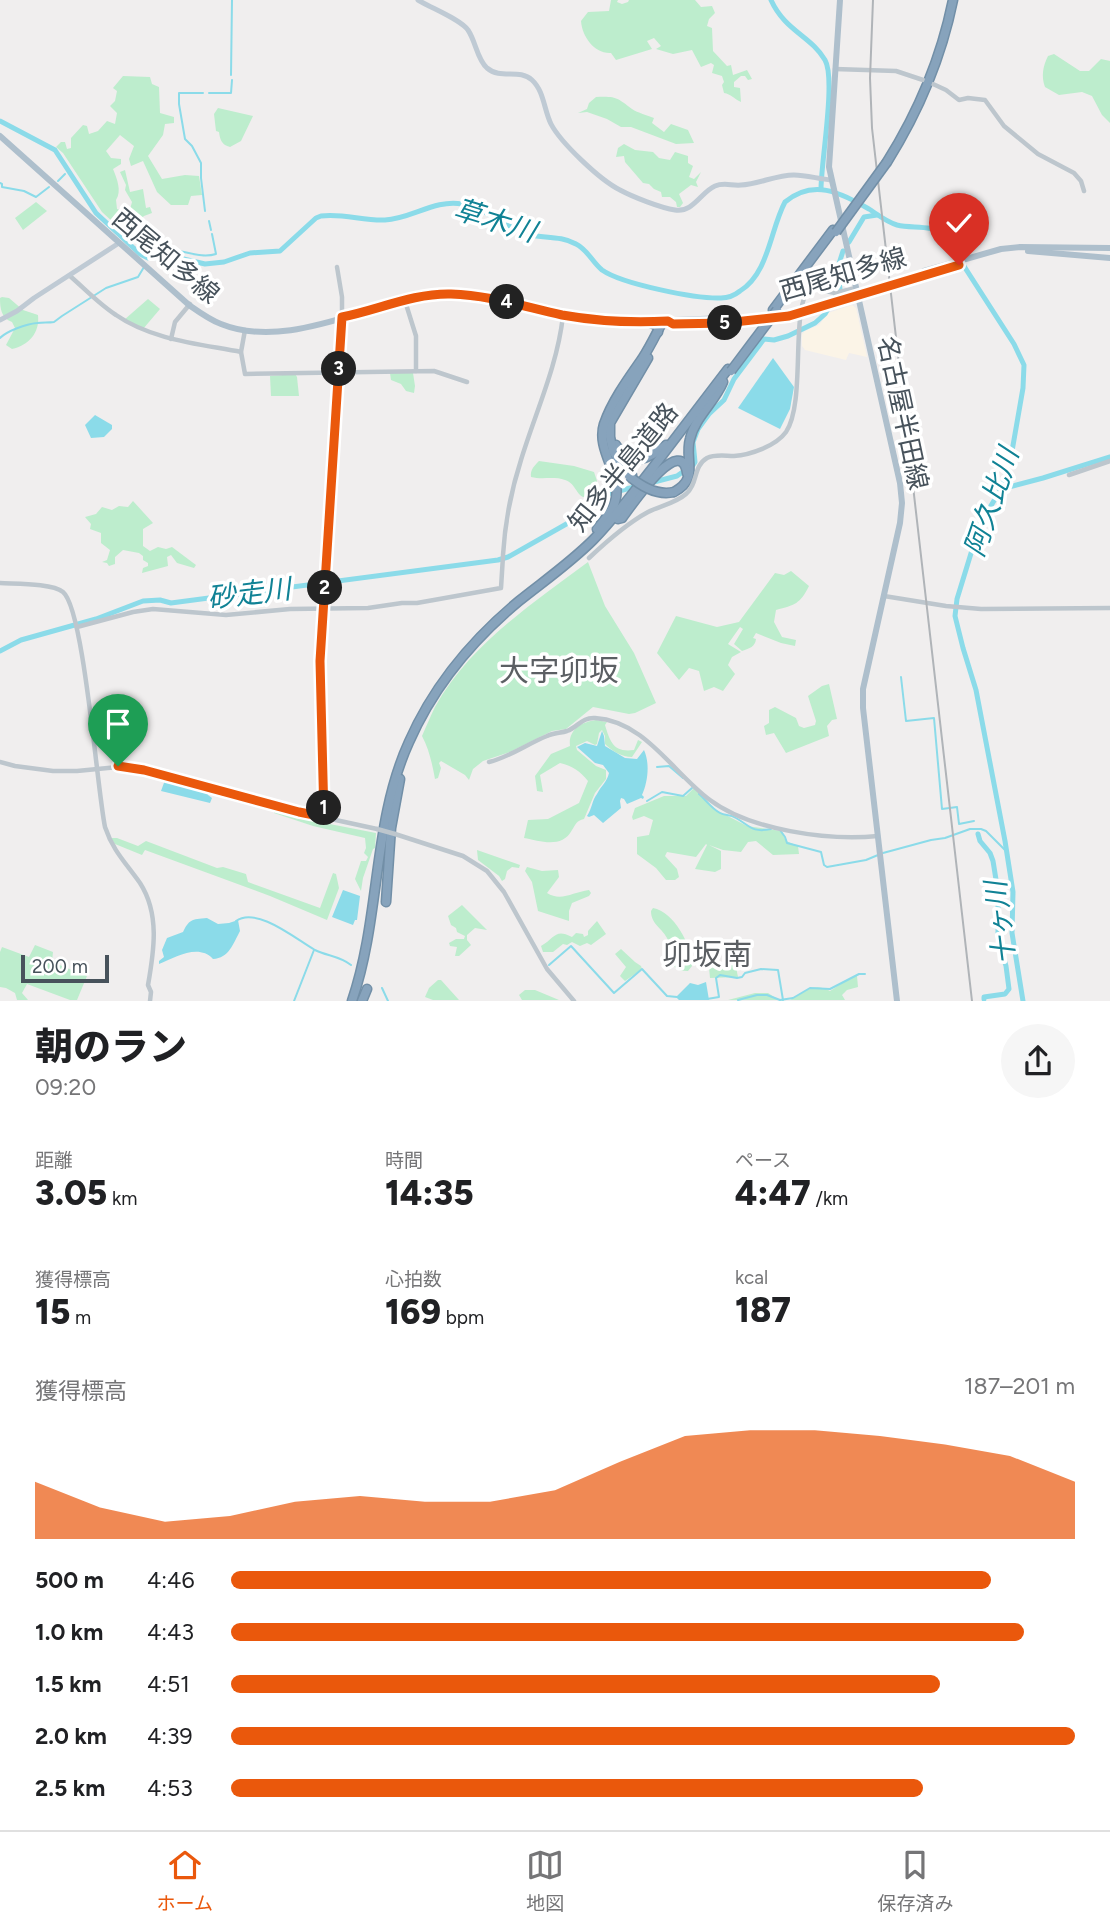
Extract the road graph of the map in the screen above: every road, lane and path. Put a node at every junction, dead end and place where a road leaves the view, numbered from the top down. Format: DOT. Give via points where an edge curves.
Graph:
graph roads {
  1 [pos="418,0"];
  2 [pos="840,0"];
  3 [pos="951,0"];
  4 [pos="835,69"];
  5 [pos="923,80"];
  6 [pos="933,84"];
  7 [pos="0,136"];
  8 [pos="824,180"];
  9 [pos="1084,191"];
  10 [pos="119,243"];
  11 [pos="1110,248"];
  12 [pos="1110,258"];
  13 [pos="966,260"];
  14 [pos="337,267"];
  15 [pos="70,276"];
  16 [pos="856,288"];
  17 [pos="405,300"];
  18 [pos="190,304"];
  19 [pos="801,311"];
  20 [pos="564,315"];
  21 [pos="342,317"];
  22 [pos="0,320"];
  23 [pos="666,321"];
  24 [pos="648,322"];
  25 [pos="245,330"];
  26 [pos="658,332"];
  27 [pos="171,339"];
  28 [pos="242,352"];
  29 [pos="729,370"];
  30 [pos="416,371"];
  31 [pos="339,373"];
  32 [pos="467,382"];
  33 [pos="723,382"];
  34 [pos="706,398"];
  35 [pos="612,414"];
  36 [pos="1110,461"];
  37 [pos="1069,475"];
  38 [pos="673,491"];
  39 [pos="618,519"];
  40 [pos="589,558"];
  41 [pos="557,571"];
  42 [pos="0,583"];
  43 [pos="884,596"];
  44 [pos="323,608"];
  45 [pos="1110,608"];
  46 [pos="77,625"];
  47 [pos="0,762"];
  48 [pos="489,762"];
  49 [pos="96,769"];
  50 [pos="400,779"];
  51 [pos="324,817"];
  52 [pos="879,836"];
  53 [pos="386,902"];
  54 [pos="367,989"];
  55 [pos="150,1000"];
  56 [pos="357,1000"];
  57 [pos="573,1000"];
  58 [pos="897,1000"];
  1 -- 8 [label="main road" via="463,25 489,69 532,79 562,141 619,190 681,210 722,184 793,175"];
  2 -- 4 [label="main road, 名古屋半田線"];
  3 -- 29 [label="highway, 知多半島道路, bridge" via="922,90 885,161"];
  4 -- 5 [label="street" via="900,72"];
  4 -- 8 [label="main road, 名古屋半田線"];
  6 -- 9 [label="street" via="959,100 985,100 1004,126 1038,154 1074,173"];
  7 -- 10 [label="main road, 西尾知多線"];
  8 -- 16 [label="main road, 名古屋半田線" via="834,194"];
  10 -- 15 [label="main road"];
  10 -- 18 [label="main road, 西尾知多線"];
  11 -- 13 [label="main road, 西尾知多線" via="1020,247"];
  12 -- 13 [label="main road, 西尾知多線" via="1020,251"];
  13 -- 19 [label="main road, 西尾知多線, bridge"];
  14 -- 21 [label="street"];
  15 -- 22 [label="main road"];
  15 -- 27 [label="street" via="124,320"];
  16 -- 19 [label="street" via="837,293 811,288 805,293"];
  16 -- 43 [label="main road, 名古屋半田線" via="901,494 900,523"];
  17 -- 20 [label="main road, 西尾知多線" via="466,295"];
  17 -- 21 [label="main road, 西尾知多線"];
  17 -- 30 [label="street" via="416,336"];
  18 -- 25 [label="main road, 西尾知多線" via="223,325"];
  18 -- 27 [label="street" via="175,322"];
  19 -- 23 [label="main road, 西尾知多線"];
  19 -- 40 [label="street" via="797,391 783,436 742,455 707,458 685,495 636,519"];
  20 -- 24 [label="main road, 西尾知多線"];
  20 -- 44 [label="street" via="556,361 512,492 502,585 417,603"];
  21 -- 25 [label="main road, 西尾知多線" via="296,329"];
  21 -- 31 [label="street"];
  23 -- 24 [label="main road, 西尾知多線"];
  23 -- 26 [label="highway"];
  23 -- 35 [label="highway"];
  24 -- 26 [label="highway" via="656,325"];
  25 -- 28 [label="street"];
  26 -- 35 [label="highway"];
  27 -- 28 [label="street"];
  28 -- 31 [label="street" via="245,374"];
  29 -- 33 [label="highway, 知多半島道路"];
  29 -- 34 [label="highway, 知多半島道路"];
  30 -- 31 [label="street"];
  30 -- 32 [label="street" via="434,371"];
  31 -- 44 [label="street"];
  33 -- 38 [label="highway" via="691,436 688,478 682,488"];
  33 -- 39 [label="highway, 知多半島道路"];
  34 -- 35 [label="highway" via="666,445 642,459 627,458 617,448"];
  34 -- 41 [label="highway, 知多半島道路" via="611,521"];
  35 -- 38 [label="highway, bridge" via="606,432 617,463 656,492"];
  35 -- 41 [label="highway" via="604,426 603,443 616,478 615,502 596,531"];
  36 -- 37 [label="street"];
  38 -- 39 [label="highway" via="686,476 685,466 678,461 663,468"];
  39 -- 50 [label="highway, 知多半島道路" via="572,565 497,625 463,661 428,712"];
  41 -- 56 [label="highway, 知多半島道路" via="503,614 460,658 434,693 402,756 379,852"];
  42 -- 46 [label="street" via="59,589 69,599"];
  43 -- 45 [label="street" via="963,608"];
  43 -- 52 [label="main road, 名古屋半田線" via="863,689"];
  44 -- 46 [label="street" via="226,615 153,609"];
  44 -- 51 [label="street"];
  46 -- 49 [label="street"];
  47 -- 49 [label="street" via="53,771"];
  48 -- 52 [label="street" via="547,735 568,731 585,719 600,718 642,736 707,798 748,821 837,838"];
  49 -- 51 [label="street" via="144,770"];
  49 -- 55 [label="street" via="106,830 152,910"];
  50 -- 53 [label="highway"];
  50 -- 56 [label="highway, 知多半島道路" via="369,958"];
  51 -- 57 [label="street, bridge" via="463,856 490,874 544,964"];
  52 -- 58 [label="main road, 名古屋半田線"];
  54 -- 56 [label="highway"];
}
